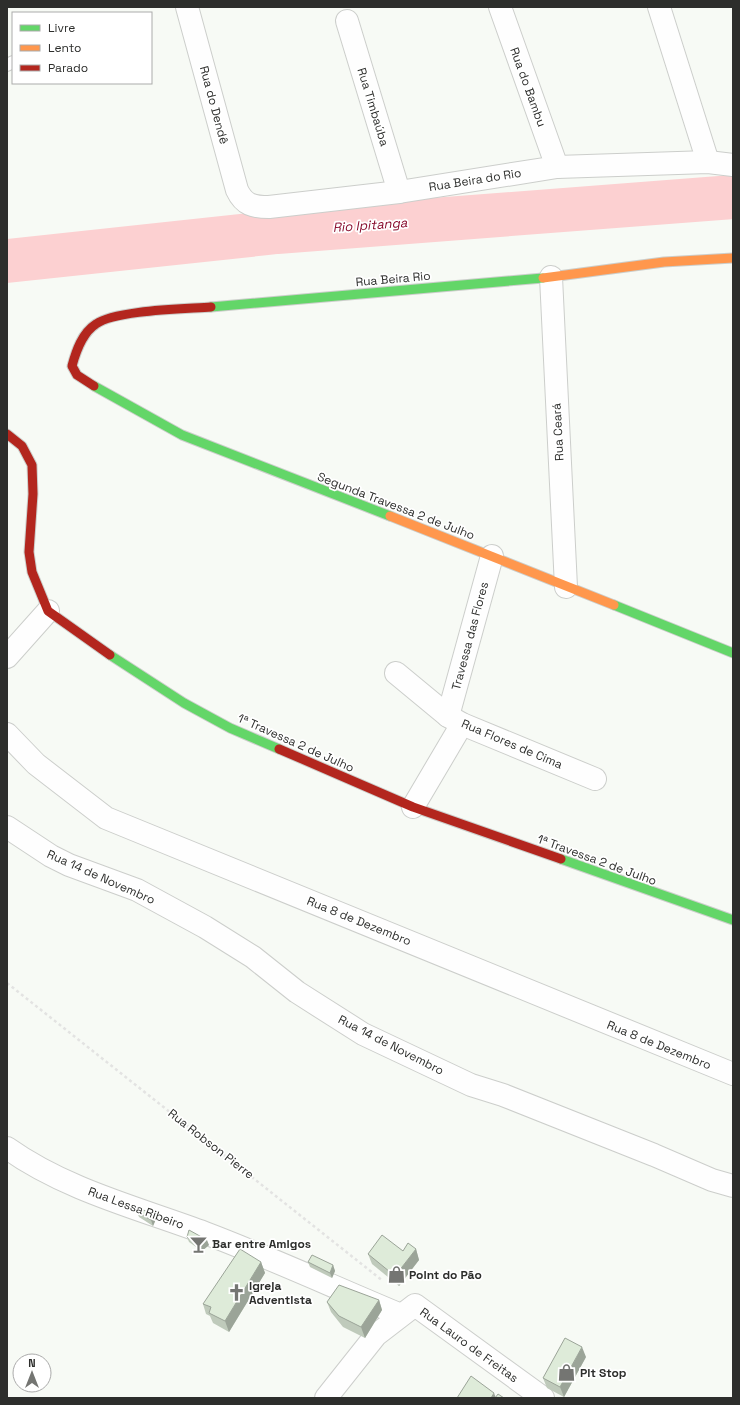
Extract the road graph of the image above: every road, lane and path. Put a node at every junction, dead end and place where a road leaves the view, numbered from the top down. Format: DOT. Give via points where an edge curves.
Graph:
graph roads {
  1 [pos="187,7"];
  2 [pos="500,7"];
  3 [pos="659,7"];
  4 [pos="347,22"];
  5 [pos="708,162"];
  6 [pos="733,165"];
  7 [pos="557,167"];
  8 [pos="399,192"];
  9 [pos="244,202"];
  10 [pos="733,258"];
  11 [pos="551,277"];
  12 [pos="74,356"];
  13 [pos="8,434"];
  14 [pos="492,556"];
  15 [pos="566,587"];
  16 [pos="48,610"];
  17 [pos="733,653"];
  18 [pos="7,657"];
  19 [pos="396,673"];
  20 [pos="455,720"];
  21 [pos="7,734"];
  22 [pos="595,779"];
  23 [pos="413,807"];
  24 [pos="7,827"];
  25 [pos="733,920"];
  26 [pos="7,984"];
  27 [pos="733,1074"];
  28 [pos="7,1148"];
  29 [pos="733,1186"];
  30 [pos="408,1310"];
  31 [pos="326,1398"];
  32 [pos="542,1398"];
  1 -- 9 [label="street, Rua do Dendê" via="237,190"];
  2 -- 7 [label="street, Rua do Bambu"];
  3 -- 5 [label="street"];
  4 -- 8 [label="street, Rua Timbaúba"];
  5 -- 6 [label="street, Rua Beira do Rio"];
  5 -- 7 [label="street, Rua Beira do Rio"];
  7 -- 8 [label="street, Rua Beira do Rio"];
  8 -- 9 [label="street, Rua Beira do Rio" via="269,207 257,207"];
  10 -- 11 [label="street, Rua Beira Rio" via="664,262"];
  11 -- 12 [label="street, Rua Beira Rio" via="121,315 96,324 88,331"];
  11 -- 15 [label="street, Rua Ceará"];
  12 -- 14 [label="street, Segunda Travessa 2 de Julho" via="72,366 77,375 182,435"];
  13 -- 16 [label="street" via="22,446 32,465 29,552 32,572"];
  14 -- 15 [label="street, Segunda Travessa 2 de Julho"];
  14 -- 20 [label="street, Travessa das Flores"];
  15 -- 17 [label="street, Segunda Travessa 2 de Julho"];
  16 -- 18 [label="street"];
  16 -- 23 [label="street, 1ª Travessa 2 de Julho" via="111,656 184,703 230,728"];
  19 -- 20 [label="street, Rua Flores de Cima"];
  20 -- 22 [label="street, Rua Flores de Cima"];
  20 -- 23 [label="street, Travessa das Flores"];
  21 -- 27 [label="street, Rua 8 de Dezembro" via="36,764 106,818"];
  23 -- 25 [label="street, 1ª Travessa 2 de Julho"];
  24 -- 29 [label="street, Rua 14 de Novembro" via="51,856 137,890 205,927 253,957 297,992 363,1034 471,1085 503,1095 654,1154 712,1180"];
  26 -- 30 [label="path, Rua Robson Pierre"];
  28 -- 30 [label="street, Rua Lessa Ribeiro" via="70,1183 130,1208 206,1233"];
  30 -- 31 [label="street" via="376,1335"];
  30 -- 32 [label="street, Rua Lauro de Freitas"];
}
